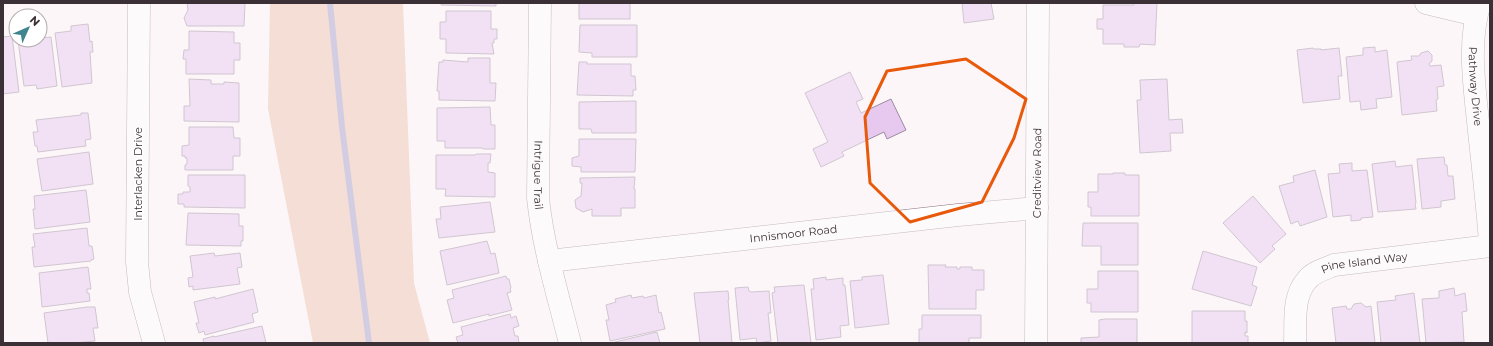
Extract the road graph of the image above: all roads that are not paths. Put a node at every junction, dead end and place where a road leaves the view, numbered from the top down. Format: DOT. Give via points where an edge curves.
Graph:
graph roads {
  1 [pos="139,3"];
  2 [pos="540,3"];
  3 [pos="1038,3"];
  4 [pos="1426,3"];
  5 [pos="1478,9"];
  6 [pos="1037,208"];
  7 [pos="1490,241"];
  8 [pos="1490,246"];
  9 [pos="549,261"];
  10 [pos="154,343"];
  11 [pos="570,343"];
  12 [pos="1036,343"];
  13 [pos="1295,343"];
  1 -- 10 [label="street, Interlacken Drive" via="137,262 140,292"];
  2 -- 9 [label="street, Intrigue Trail" via="538,198"];
  3 -- 6 [label="street, Creditview Road"];
  4 -- 5 [label="street"];
  5 -- 7 [label="street, Pathway Drive" via="1473,48 1475,87"];
  6 -- 9 [label="street, Innismoor Road"];
  6 -- 12 [label="street, Creditview Road"];
  8 -- 13 [label="street, Pine Island Way" via="1334,265 1320,271 1307,279 1298,294"];
  9 -- 11 [label="street, Intrigue Trail"];
}
